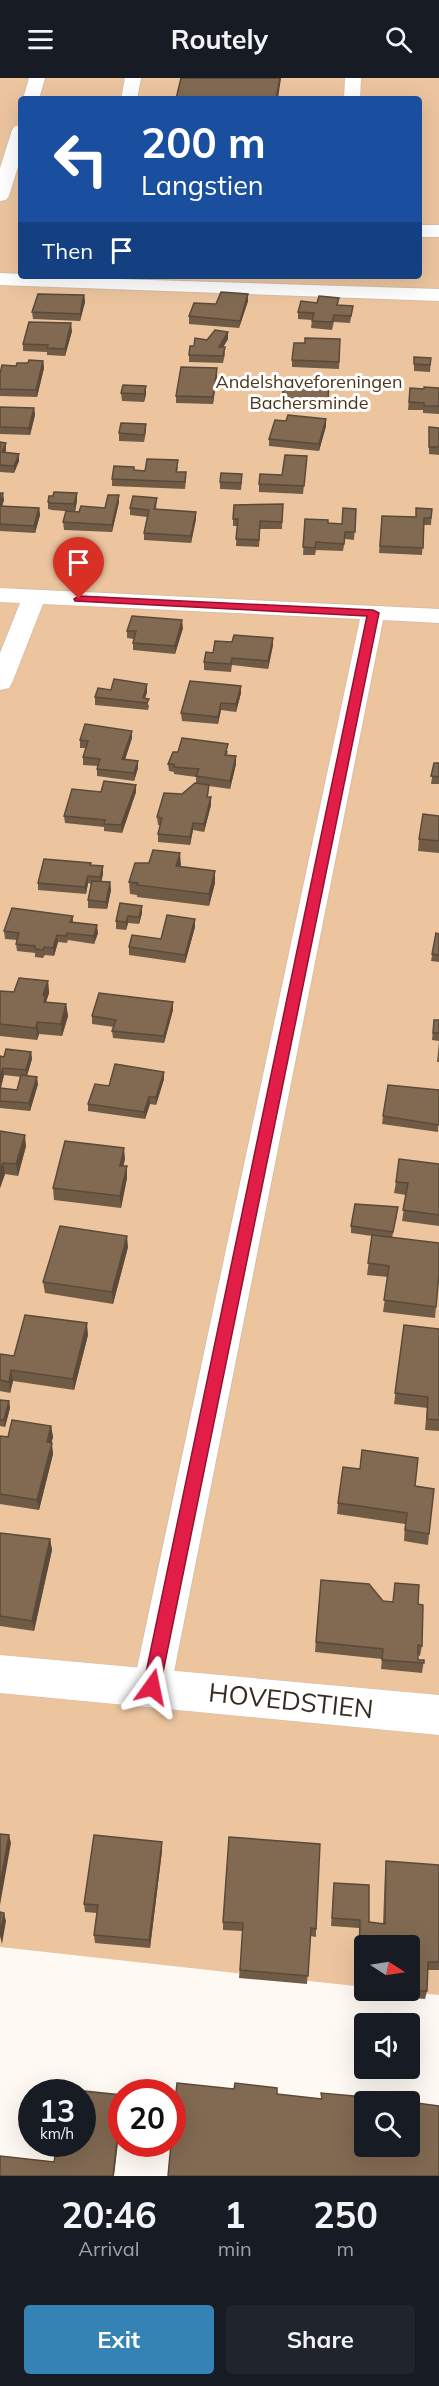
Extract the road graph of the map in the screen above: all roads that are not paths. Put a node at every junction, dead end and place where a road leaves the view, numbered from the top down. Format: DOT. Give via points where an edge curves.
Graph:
graph roads {
  1 [pos="38,78"];
  2 [pos="134,78"];
  3 [pos="353,78"];
  4 [pos="32,96"];
  5 [pos="130,96"];
  6 [pos="352,96"];
  7 [pos="18,139"];
  8 [pos="0,196"];
  9 [pos="422,231"];
  10 [pos="439,231"];
  11 [pos="0,279"];
  12 [pos="439,296"];
  13 [pos="0,595"];
  14 [pos="34,597"];
  15 [pos="373,613"];
  16 [pos="439,616"];
  17 [pos="0,683"];
  18 [pos="0,1674"];
  19 [pos="152,1687"];
  20 [pos="439,1715"];
  1 -- 4 [label="lane"];
  2 -- 5 [label="lane"];
  3 -- 6 [label="lane"];
  7 -- 8 [label="lane"];
  9 -- 10 [label="lane"];
  11 -- 12 [label="lane"];
  13 -- 14 [label="lane"];
  14 -- 15 [label="lane"];
  14 -- 17 [label="lane"];
  15 -- 16 [label="lane"];
  15 -- 19 [label="lane"];
  18 -- 19 [label="street, HOVEDSTIEN"];
  19 -- 20 [label="street, HOVEDSTIEN"];
}
